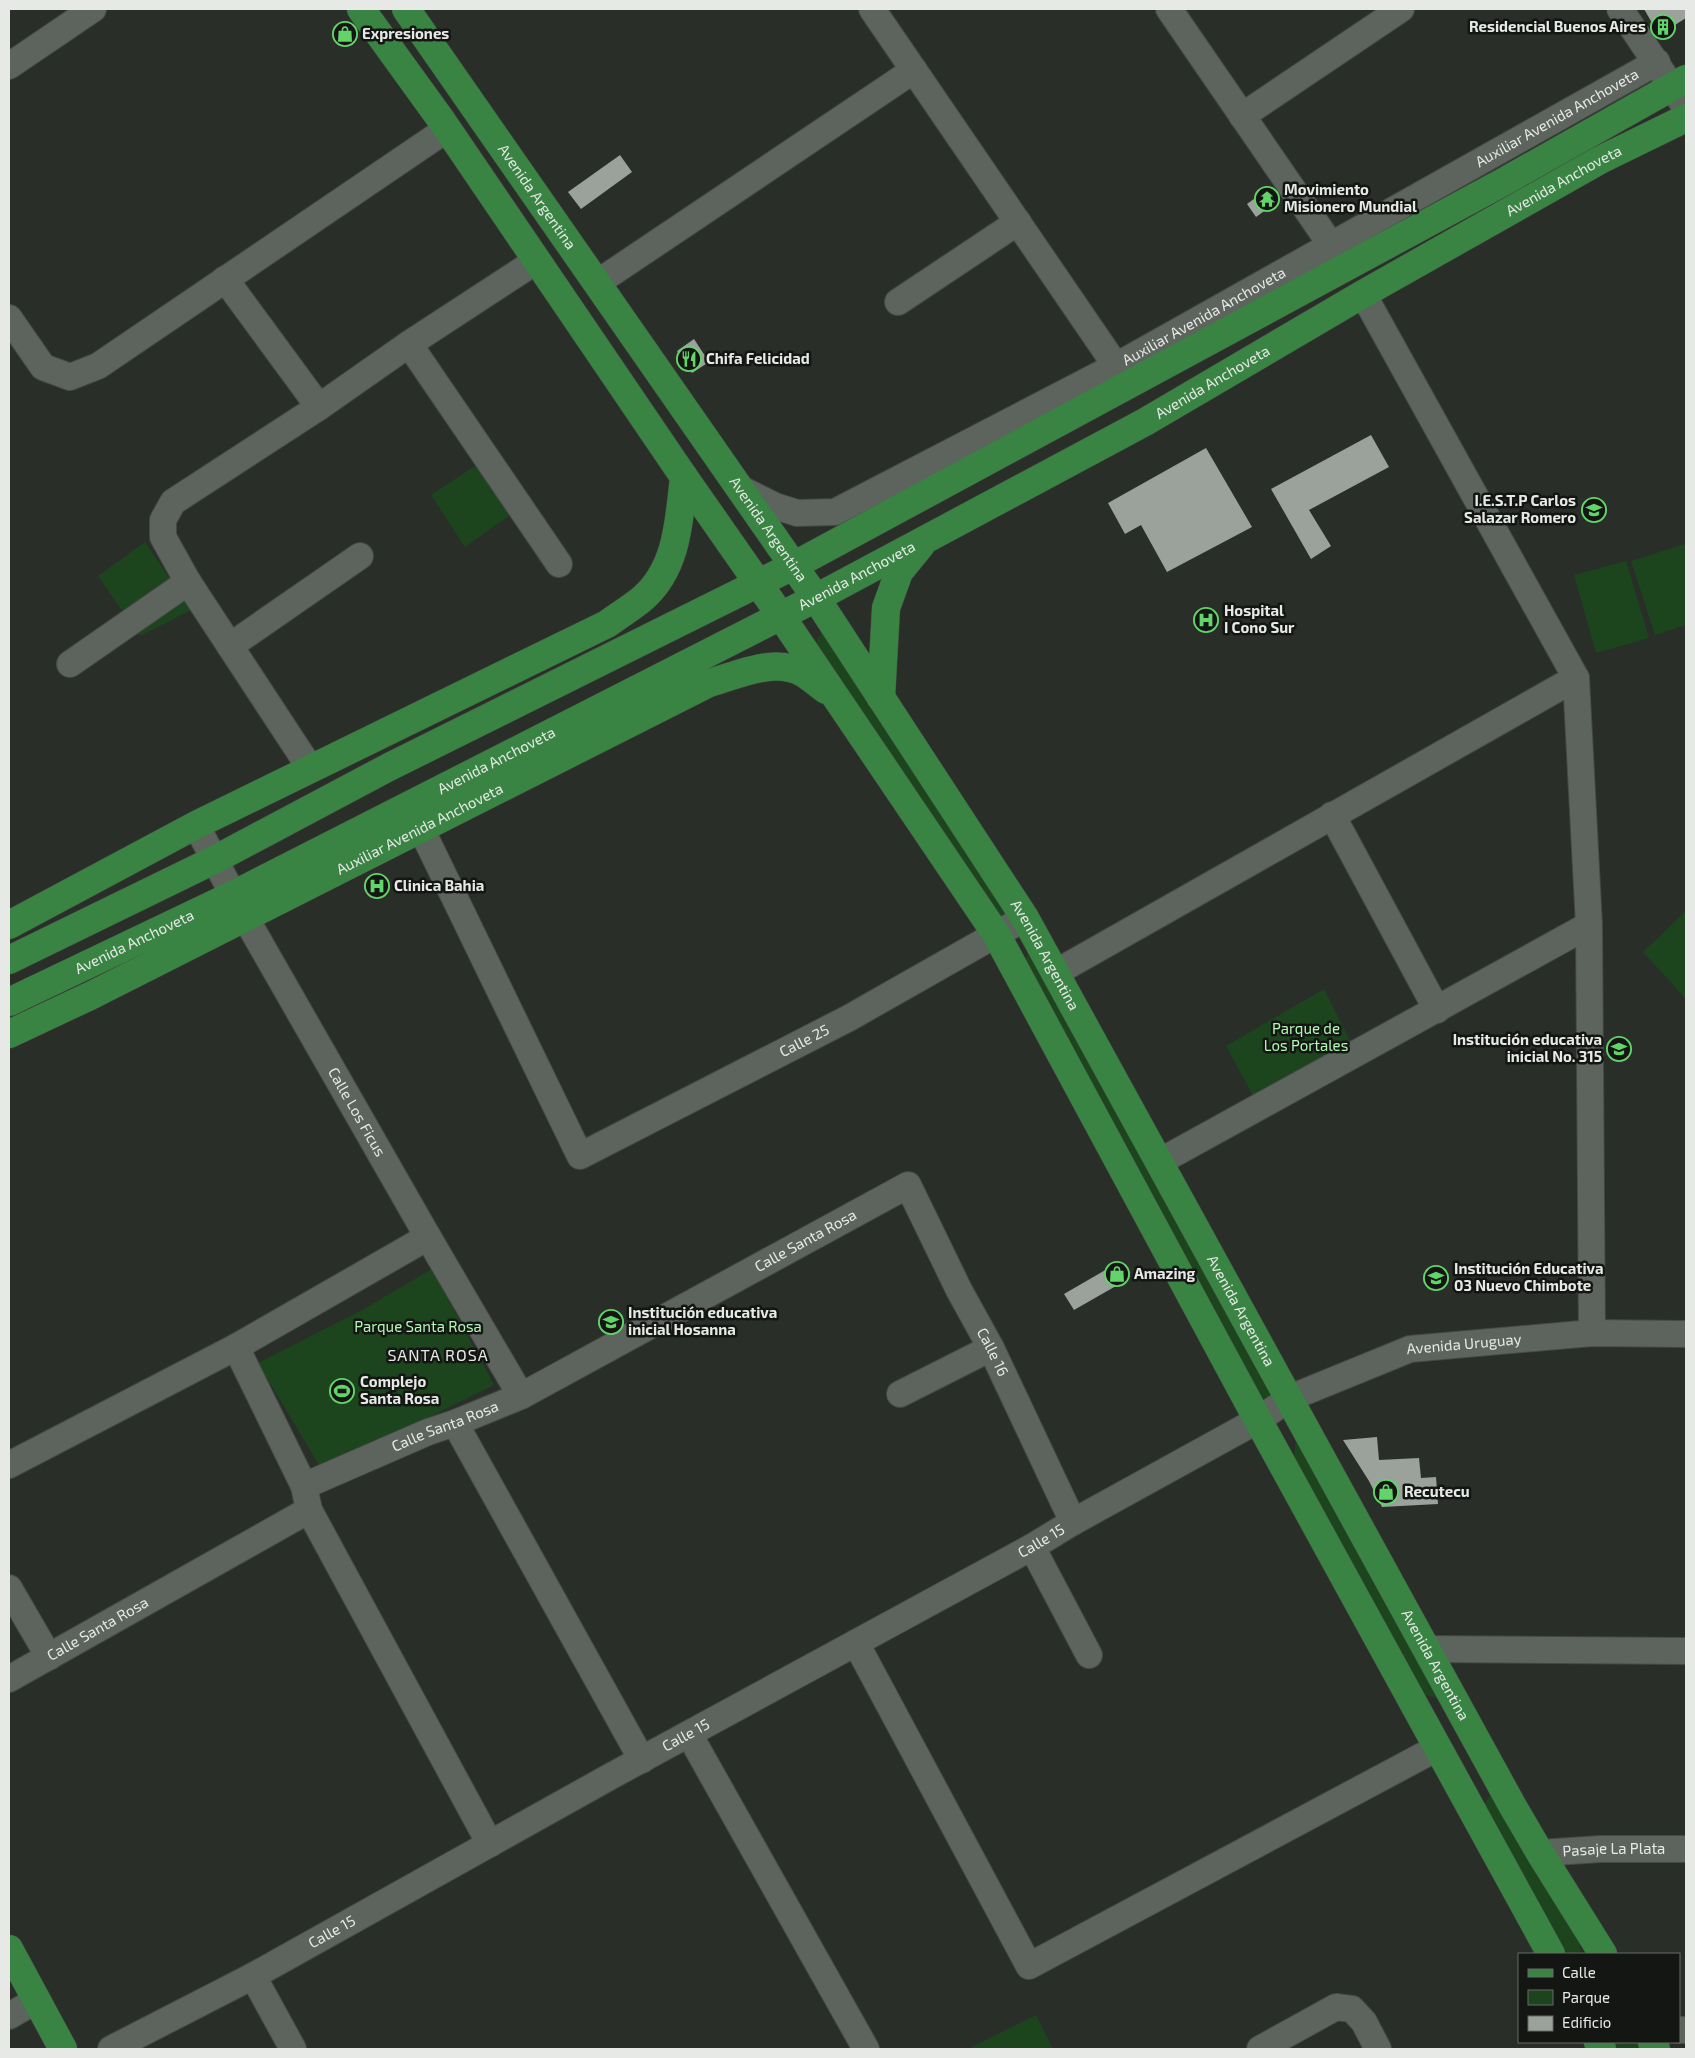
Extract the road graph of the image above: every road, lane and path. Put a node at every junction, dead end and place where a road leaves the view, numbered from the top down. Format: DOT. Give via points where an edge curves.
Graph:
graph roads {
  1 [pos="93,9"];
  2 [pos="406,9"];
  3 [pos="872,9"];
  4 [pos="1169,9"];
  5 [pos="1401,9"];
  6 [pos="1620,9"];
  7 [pos="366,10"];
  8 [pos="1657,62"];
  9 [pos="9,66"];
  10 [pos="914,70"];
  11 [pos="1682,91"];
  12 [pos="1242,116"];
  13 [pos="1686,118"];
  14 [pos="447,129"];
  15 [pos="1018,222"];
  16 [pos="1331,245"];
  17 [pos="536,261"];
  18 [pos="225,279"];
  19 [pos="597,283"];
  20 [pos="1363,294"];
  21 [pos="898,302"];
  22 [pos="9,318"];
  23 [pos="409,344"];
  24 [pos="1116,366"];
  25 [pos="319,408"];
  26 [pos="684,477"];
  27 [pos="739,488"];
  28 [pos="928,538"];
  29 [pos="360,556"];
  30 [pos="559,564"];
  31 [pos="793,566"];
  32 [pos="188,582"];
  33 [pos="759,584"];
  34 [pos="816,598"];
  35 [pos="781,616"];
  36 [pos="230,646"];
  37 [pos="70,664"];
  38 [pos="1576,678"];
  39 [pos="834,696"];
  40 [pos="881,698"];
  41 [pos="310,768"];
  42 [pos="409,805"];
  43 [pos="1332,815"];
  44 [pos="196,825"];
  45 [pos="422,829"];
  46 [pos="214,860"];
  47 [pos="239,906"];
  48 [pos="1025,918"];
  49 [pos="9,925"];
  50 [pos="1589,925"];
  51 [pos="996,934"];
  52 [pos="9,960"];
  53 [pos="1055,973"];
  54 [pos="9,1002"];
  55 [pos="1437,1010"];
  56 [pos="9,1034"];
  57 [pos="1158,1162"];
  58 [pos="908,1185"];
  59 [pos="428,1238"];
  60 [pos="1592,1333"];
  61 [pos="1686,1334"];
  62 [pos="236,1348"];
  63 [pos="991,1348"];
  64 [pos="900,1394"];
  65 [pos="521,1396"];
  66 [pos="1290,1398"];
  67 [pos="1258,1420"];
  68 [pos="455,1423"];
  69 [pos="9,1465"];
  70 [pos="307,1498"];
  71 [pos="1073,1522"];
  72 [pos="1032,1548"];
  73 [pos="9,1588"];
  74 [pos="856,1643"];
  75 [pos="1427,1649"];
  76 [pos="1686,1651"];
  77 [pos="1089,1655"];
  78 [pos="49,1657"];
  79 [pos="9,1678"];
  80 [pos="688,1734"];
  81 [pos="1437,1748"];
  82 [pos="642,1760"];
  83 [pos="490,1844"];
  84 [pos="1686,1849"];
  85 [pos="1540,1853"];
  86 [pos="9,1948"];
  87 [pos="1598,1952"];
  88 [pos="1550,1953"];
  89 [pos="253,1976"];
  90 [pos="37,2000"];
  91 [pos="9,2016"];
  92 [pos="63,2049"];
  93 [pos="111,2049"];
  94 [pos="293,2049"];
  95 [pos="866,2049"];
  96 [pos="1260,2049"];
  97 [pos="1378,2049"];
  1 -- 9 [label="street"];
  2 -- 19 [label="main road, Avenida Argentina"];
  3 -- 10 [label="street"];
  4 -- 12 [label="street"];
  5 -- 12 [label="street"];
  6 -- 8 [label="street"];
  7 -- 14 [label="main road, Avenida Argentina"];
  8 -- 11 [label="street"];
  8 -- 16 [label="street, Auxiliar Avenida Anchoveta"];
  10 -- 15 [label="street"];
  10 -- 19 [label="street"];
  11 -- 31 [label="main road, Avenida Anchoveta" via="1505,181"];
  12 -- 16 [label="street"];
  13 -- 20 [label="main road, Avenida Anchoveta" via="1600,160"];
  14 -- 17 [label="main road, Avenida Argentina"];
  14 -- 18 [label="street"];
  15 -- 21 [label="street"];
  15 -- 24 [label="street"];
  16 -- 24 [label="street, Auxiliar Avenida Anchoveta"];
  17 -- 23 [label="street"];
  17 -- 26 [label="main road, Avenida Argentina"];
  18 -- 22 [label="street" via="98,366 70,377 43,367"];
  18 -- 25 [label="street"];
  19 -- 27 [label="main road, Avenida Argentina"];
  20 -- 28 [label="main road, Avenida Anchoveta" via="1145,422"];
  20 -- 38 [label="street"];
  23 -- 25 [label="street"];
  23 -- 30 [label="street"];
  24 -- 27 [label="street, Auxiliar Avenida Anchoveta" via="835,512 796,513"];
  25 -- 32 [label="street" via="173,502 163,520 164,537"];
  26 -- 33 [label="main road, Avenida Argentina"];
  26 -- 41 [label="main road" via="674,548 662,577 643,598 607,624"];
  27 -- 31 [label="main road, Avenida Argentina"];
  28 -- 34 [label="main road, Avenida Anchoveta"];
  28 -- 40 [label="main road" via="900,572 886,608"];
  29 -- 36 [label="street"];
  31 -- 33 [label="main road, Avenida Anchoveta"];
  31 -- 34 [label="main road, Avenida Argentina"];
  32 -- 36 [label="street"];
  32 -- 37 [label="street"];
  33 -- 35 [label="main road, Avenida Argentina"];
  33 -- 46 [label="main road, Avenida Anchoveta" via="389,767"];
  34 -- 35 [label="main road, Avenida Anchoveta"];
  34 -- 40 [label="main road, Avenida Argentina"];
  35 -- 39 [label="main road, Avenida Argentina"];
  35 -- 42 [label="main road, Avenida Anchoveta"];
  36 -- 41 [label="street"];
  38 -- 43 [label="street"];
  38 -- 50 [label="street"];
  39 -- 45 [label="main road, Auxiliar Avenida Anchoveta" via="802,673 769,666 709,683"];
  39 -- 51 [label="main road, Avenida Argentina"];
  40 -- 48 [label="main road, Avenida Argentina"];
  41 -- 44 [label="main road"];
  42 -- 45 [label="street"];
  42 -- 47 [label="main road, Avenida Anchoveta"];
  43 -- 53 [label="street"];
  43 -- 55 [label="street"];
  44 -- 46 [label="street, Calle Los Ficus"];
  44 -- 49 [label="main road"];
  45 -- 47 [label="main road, Auxiliar Avenida Anchoveta"];
  45 -- 51 [label="street, Calle 25" via="580,1156 849,1018"];
  46 -- 47 [label="street, Calle Los Ficus"];
  46 -- 52 [label="main road, Avenida Anchoveta"];
  47 -- 54 [label="main road, Avenida Anchoveta"];
  47 -- 56 [label="main road, Auxiliar Avenida Anchoveta" via="90,996"];
  47 -- 59 [label="street, Calle Los Ficus"];
  48 -- 51 [label="street, Calle 25"];
  48 -- 53 [label="main road, Avenida Argentina"];
  50 -- 55 [label="street"];
  50 -- 60 [label="street"];
  51 -- 67 [label="main road, Avenida Argentina"];
  53 -- 57 [label="main road, Avenida Argentina"];
  55 -- 57 [label="street"];
  57 -- 66 [label="main road, Avenida Argentina"];
  58 -- 63 [label="street, Calle 16"];
  58 -- 65 [label="street, Calle Santa Rosa"];
  59 -- 62 [label="street"];
  59 -- 65 [label="street, Calle Los Ficus"];
  60 -- 61 [label="street, Avenida Uruguay"];
  60 -- 66 [label="street, Avenida Uruguay" via="1410,1349"];
  62 -- 69 [label="street"];
  62 -- 70 [label="street"];
  63 -- 64 [label="street"];
  63 -- 71 [label="street, Calle 16"];
  65 -- 68 [label="street, Calle Santa Rosa"];
  66 -- 67 [label="street, Avenida Uruguay"];
  66 -- 75 [label="main road, Avenida Argentina"];
  67 -- 71 [label="street, Calle 15"];
  67 -- 81 [label="main road, Avenida Argentina"];
  68 -- 70 [label="street, Calle Santa Rosa" via="428,1432"];
  68 -- 82 [label="street"];
  70 -- 78 [label="street, Calle Santa Rosa"];
  70 -- 83 [label="street"];
  71 -- 72 [label="street, Calle 15"];
  72 -- 74 [label="street, Calle 15"];
  72 -- 77 [label="street"];
  73 -- 78 [label="street"];
  74 -- 80 [label="street, Calle 15"];
  74 -- 81 [label="street" via="1029,1966"];
  75 -- 76 [label="street"];
  75 -- 85 [label="main road, Avenida Argentina"];
  78 -- 79 [label="street, Calle Santa Rosa"];
  80 -- 82 [label="street, Calle 15"];
  80 -- 95 [label="street"];
  81 -- 88 [label="main road, Avenida Argentina"];
  82 -- 83 [label="street, Calle 15"];
  83 -- 89 [label="street, Calle 15"];
  84 -- 85 [label="street, Pasaje La Plata"];
  85 -- 87 [label="main road, Avenida Argentina"];
  86 -- 90 [label="main road"];
  89 -- 93 [label="street, Calle 15"];
  89 -- 94 [label="street"];
  90 -- 91 [label="street"];
  90 -- 92 [label="main road"];
  96 -- 97 [label="street" via="1336,2007 1352,2009 1364,2022"];
}
